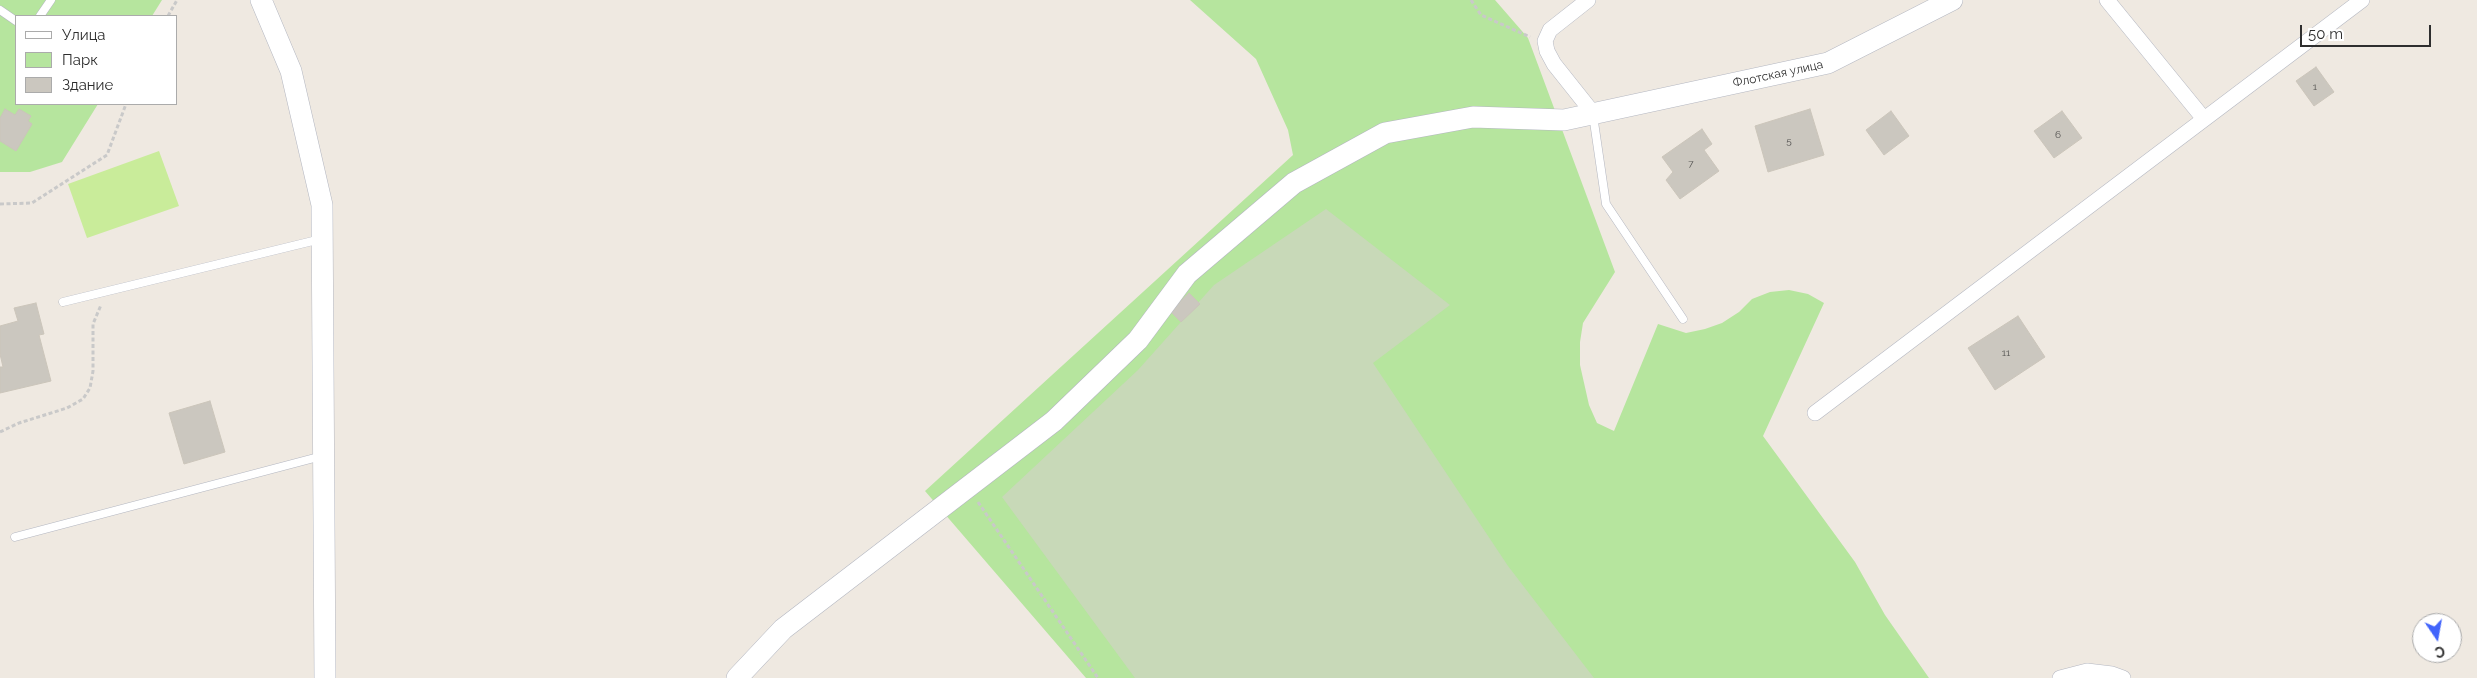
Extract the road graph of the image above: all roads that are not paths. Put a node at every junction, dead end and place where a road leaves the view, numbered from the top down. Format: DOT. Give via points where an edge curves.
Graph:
graph roads {
  1 [pos="51,0"];
  2 [pos="261,0"];
  3 [pos="1588,0"];
  4 [pos="1952,0"];
  5 [pos="2107,0"];
  6 [pos="2362,0"];
  7 [pos="0,10"];
  8 [pos="41,15"];
  9 [pos="15,20"];
  10 [pos="1593,113"];
  11 [pos="2204,119"];
  12 [pos="322,238"];
  13 [pos="64,302"];
  14 [pos="1683,319"];
  15 [pos="1815,413"];
  16 [pos="324,456"];
  17 [pos="15,537"];
  18 [pos="326,678"];
  19 [pos="737,678"];
  20 [pos="2060,678"];
  21 [pos="2123,678"];
  1 -- 8 [label="lane"];
  2 -- 12 [label="street" via="291,71 322,205"];
  3 -- 10 [label="street" via="1550,30 1545,41 1546,51 1554,64"];
  4 -- 10 [label="street, Флотская улица" via="1828,64"];
  5 -- 11 [label="street"];
  6 -- 11 [label="street"];
  7 -- 9 [label="lane"];
  10 -- 14 [label="lane" via="1606,204"];
  10 -- 19 [label="street, Флотская улица" via="1564,120 1473,117 1385,133 1294,183 1186,274 1138,340 1061,414 783,629"];
  11 -- 15 [label="street"];
  12 -- 13 [label="lane"];
  12 -- 16 [label="street"];
  16 -- 17 [label="lane"];
  16 -- 18 [label="street"];
  20 -- 21 [label="street" via="2087,671"];
}
